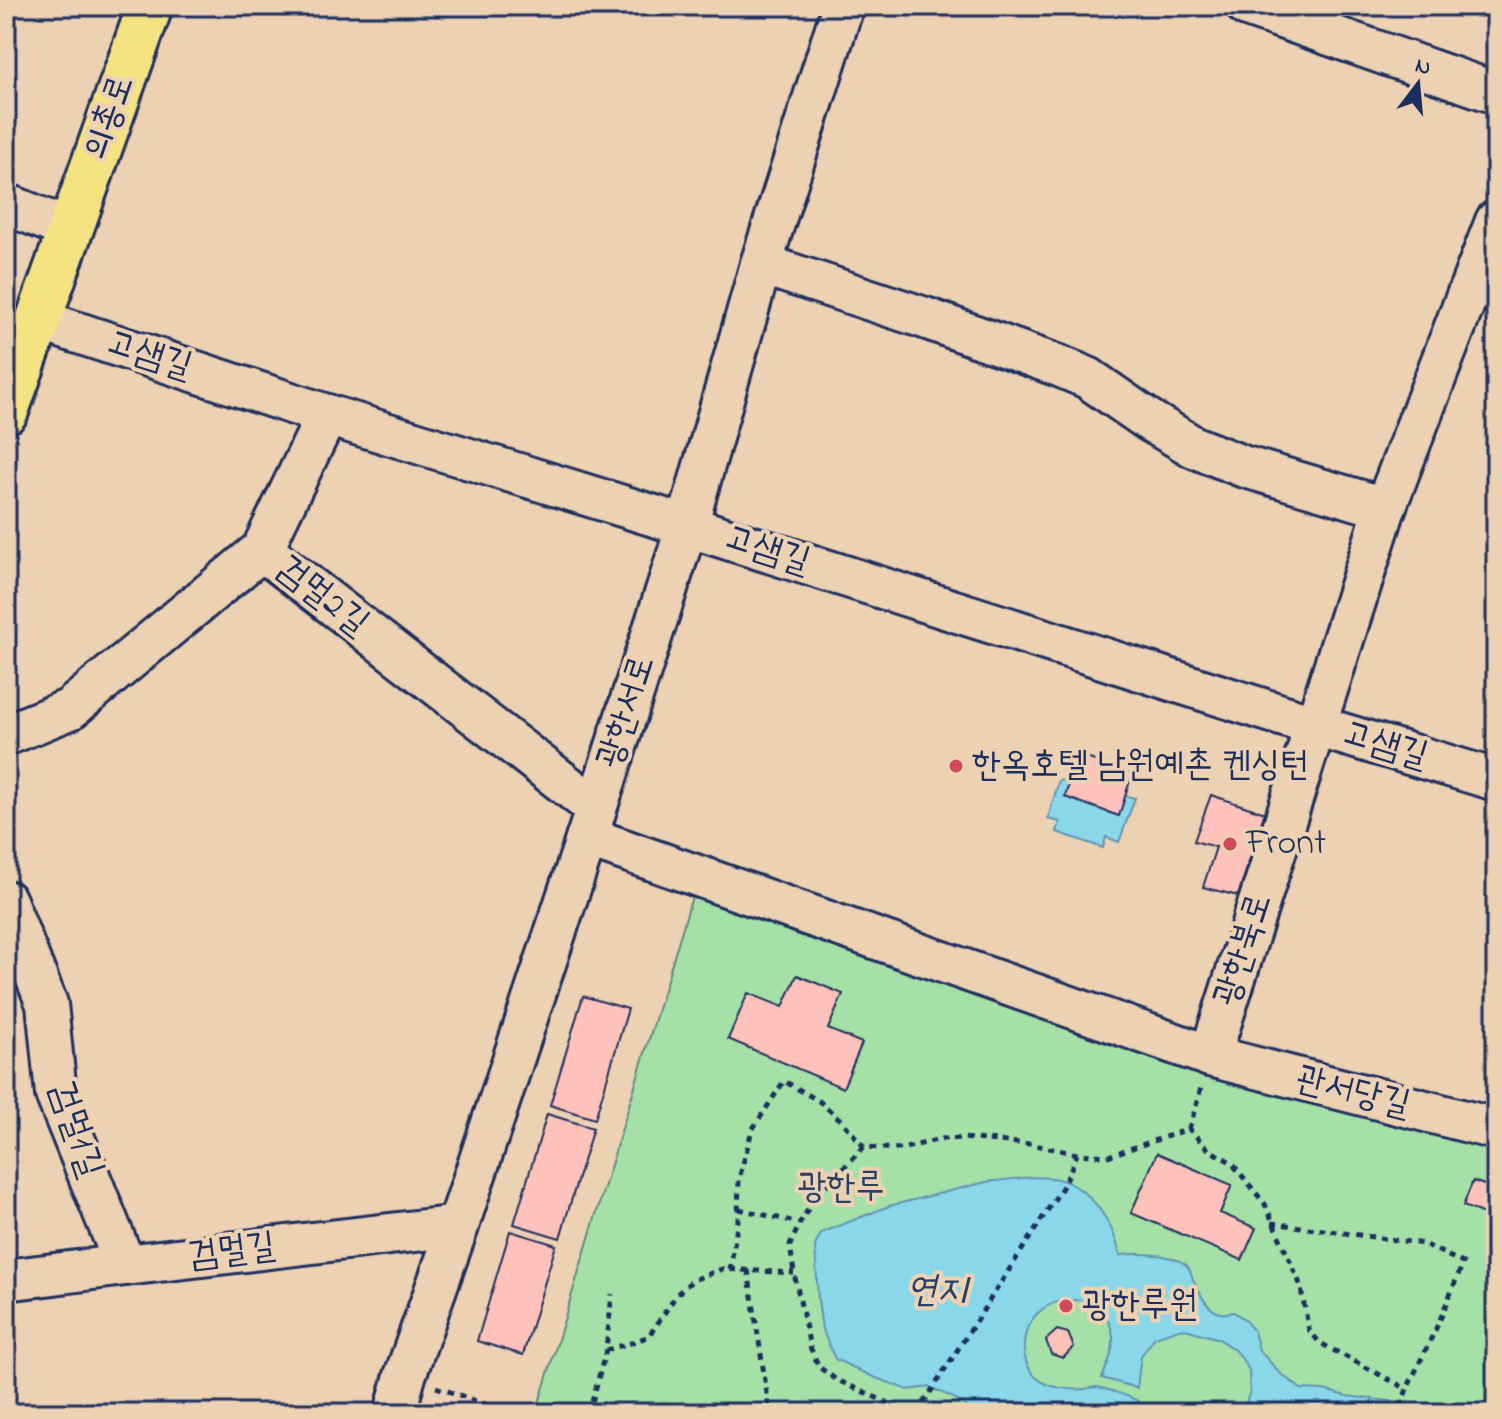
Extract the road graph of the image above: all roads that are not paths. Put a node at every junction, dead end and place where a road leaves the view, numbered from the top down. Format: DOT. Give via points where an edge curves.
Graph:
graph roads {
  1 [pos="150,6"];
  2 [pos="843,6"];
  3 [pos="1266,9"];
  4 [pos="1496,93"];
  5 [pos="6,204"];
  6 [pos="1496,221"];
  7 [pos="71,230"];
  8 [pos="761,264"];
  9 [pos="39,320"];
  10 [pos="6,411"];
  11 [pos="327,415"];
  12 [pos="1385,508"];
  13 [pos="687,526"];
  14 [pos="262,550"];
  15 [pos="1316,726"];
  16 [pos="6,735"];
  17 [pos="1496,780"];
  18 [pos="592,823"];
  19 [pos="6,901"];
  20 [pos="1210,1056"];
  21 [pos="1496,1129"];
  22 [pos="458,1226"];
  23 [pos="125,1265"];
  24 [pos="6,1280"];
  25 [pos="400,1394"];
  1 -- 7 [label="main road, 의총로"];
  2 -- 8 [label="street, 광한서로"];
  3 -- 4 [label="street"];
  5 -- 7 [label="street"];
  6 -- 12 [label="street, 광한북로"];
  7 -- 9 [label="main road, 의총로"];
  8 -- 12 [label="street" via="1059,366 1088,378 1194,447"];
  8 -- 13 [label="street, 광한서로"];
  9 -- 10 [label="main road, 의총로"];
  9 -- 11 [label="street, 고샘길"];
  11 -- 13 [label="street, 고샘길"];
  11 -- 14 [label="street"];
  12 -- 15 [label="street, 광한북로"];
  13 -- 15 [label="street, 고샘길"];
  13 -- 18 [label="street, 광한서로"];
  14 -- 16 [label="street, 검멀2길" via="70,709"];
  14 -- 18 [label="street, 검멀2길"];
  15 -- 17 [label="street, 고샘길"];
  15 -- 20 [label="street, 광한북로"];
  18 -- 20 [label="street, 광한북로"];
  18 -- 22 [label="street, 광한서로"];
  19 -- 23 [label="street, 검멀1길" via="47,1004 56,1094"];
  20 -- 21 [label="street, 관서당길"];
  22 -- 23 [label="street, 검멀길"];
  22 -- 25 [label="street, 광한서로"];
  23 -- 24 [label="street, 검멀길"];
}
